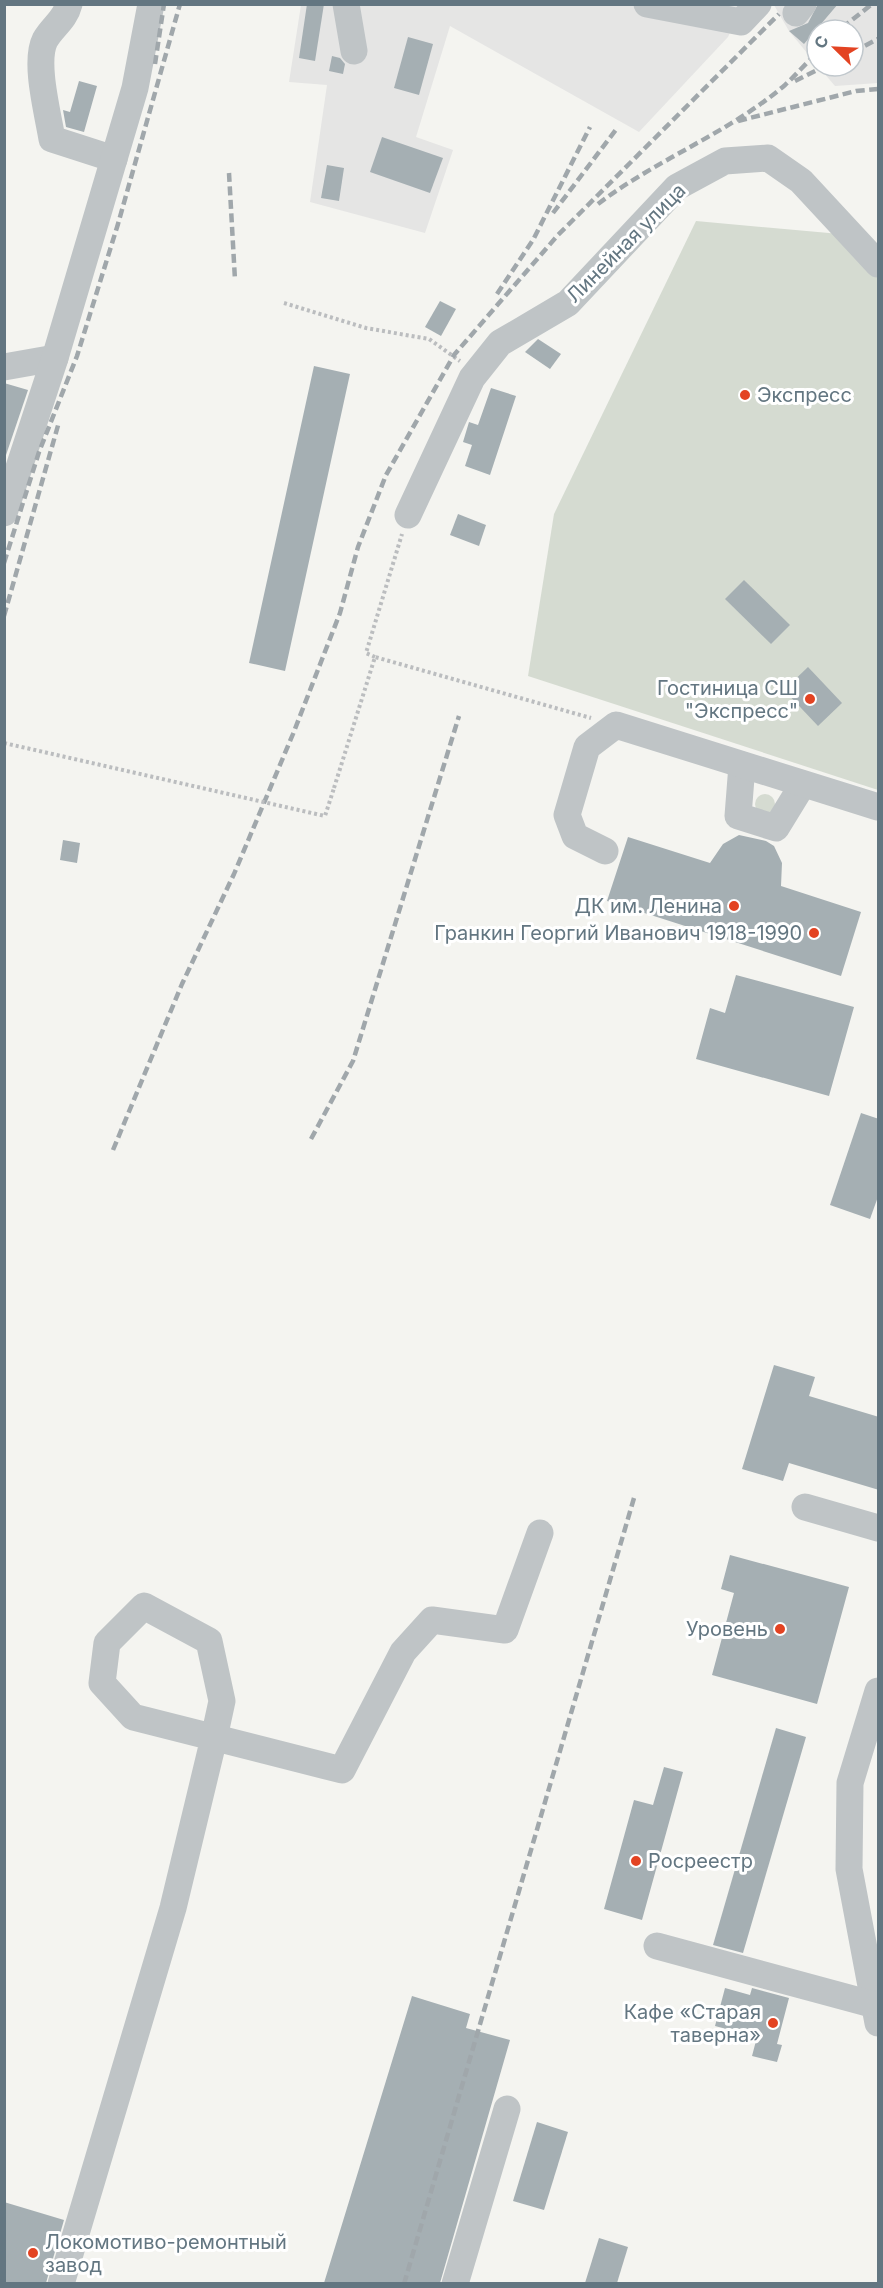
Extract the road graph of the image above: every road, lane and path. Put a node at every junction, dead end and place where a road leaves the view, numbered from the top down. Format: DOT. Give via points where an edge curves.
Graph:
graph roads {
  1 [pos="69,4"];
  2 [pos="151,4"];
  3 [pos="346,4"];
  4 [pos="758,4"];
  5 [pos="648,5"];
  6 [pos="354,51"];
  7 [pos="114,159"];
  8 [pos="879,264"];
  9 [pos="284,303"];
  10 [pos="55,358"];
  11 [pos="4,367"];
  12 [pos="472,378"];
  13 [pos="6,503"];
  14 [pos="408,515"];
  15 [pos="375,657"];
  16 [pos="568,711"];
  17 [pos="4,743"];
  18 [pos="742,765"];
  19 [pos="803,784"];
  20 [pos="879,807"];
  21 [pos="605,852"];
  22 [pos="805,1507"];
  23 [pos="879,1528"];
  24 [pos="540,1533"];
  25 [pos="879,1691"];
  26 [pos="214,1737"];
  27 [pos="657,1946"];
  28 [pos="877,2014"];
  29 [pos="507,2109"];
  30 [pos="61,2283"];
  31 [pos="455,2283"];
  1 -- 7 [label="street" via="66,16 45,40 41,69 52,139"];
  2 -- 7 [label="street" via="135,88"];
  3 -- 6 [label="street"];
  4 -- 5 [label="street" via="741,22"];
  7 -- 10 [label="street"];
  8 -- 12 [label="street, Линейная улица" via="801,181 768,158 725,161 677,187 567,303 500,343"];
  9 -- 12 [label="path" via="366,328 429,339 454,355"];
  10 -- 11 [label="street"];
  10 -- 13 [label="street"];
  12 -- 14 [label="street, Линейная улица"];
  14 -- 15 [label="path" via="366,653"];
  15 -- 16 [label="path"];
  15 -- 17 [label="path, bridge" via="325,816"];
  18 -- 19 [label="street"];
  18 -- 19 [label="street" via="738,816 776,828"];
  18 -- 21 [label="street" via="616,725 587,747 567,815 575,836"];
  19 -- 20 [label="street"];
  22 -- 23 [label="street"];
  24 -- 26 [label="street" via="505,1630 432,1620 403,1652 342,1770"];
  25 -- 28 [label="street" via="850,1783 849,1869"];
  26 -- 26 [label="street" via="222,1701 209,1641 144,1606 106,1643 102,1683 133,1717"];
  26 -- 30 [label="street" via="173,1908"];
  27 -- 28 [label="street"];
  29 -- 31 [label="street"];
}
